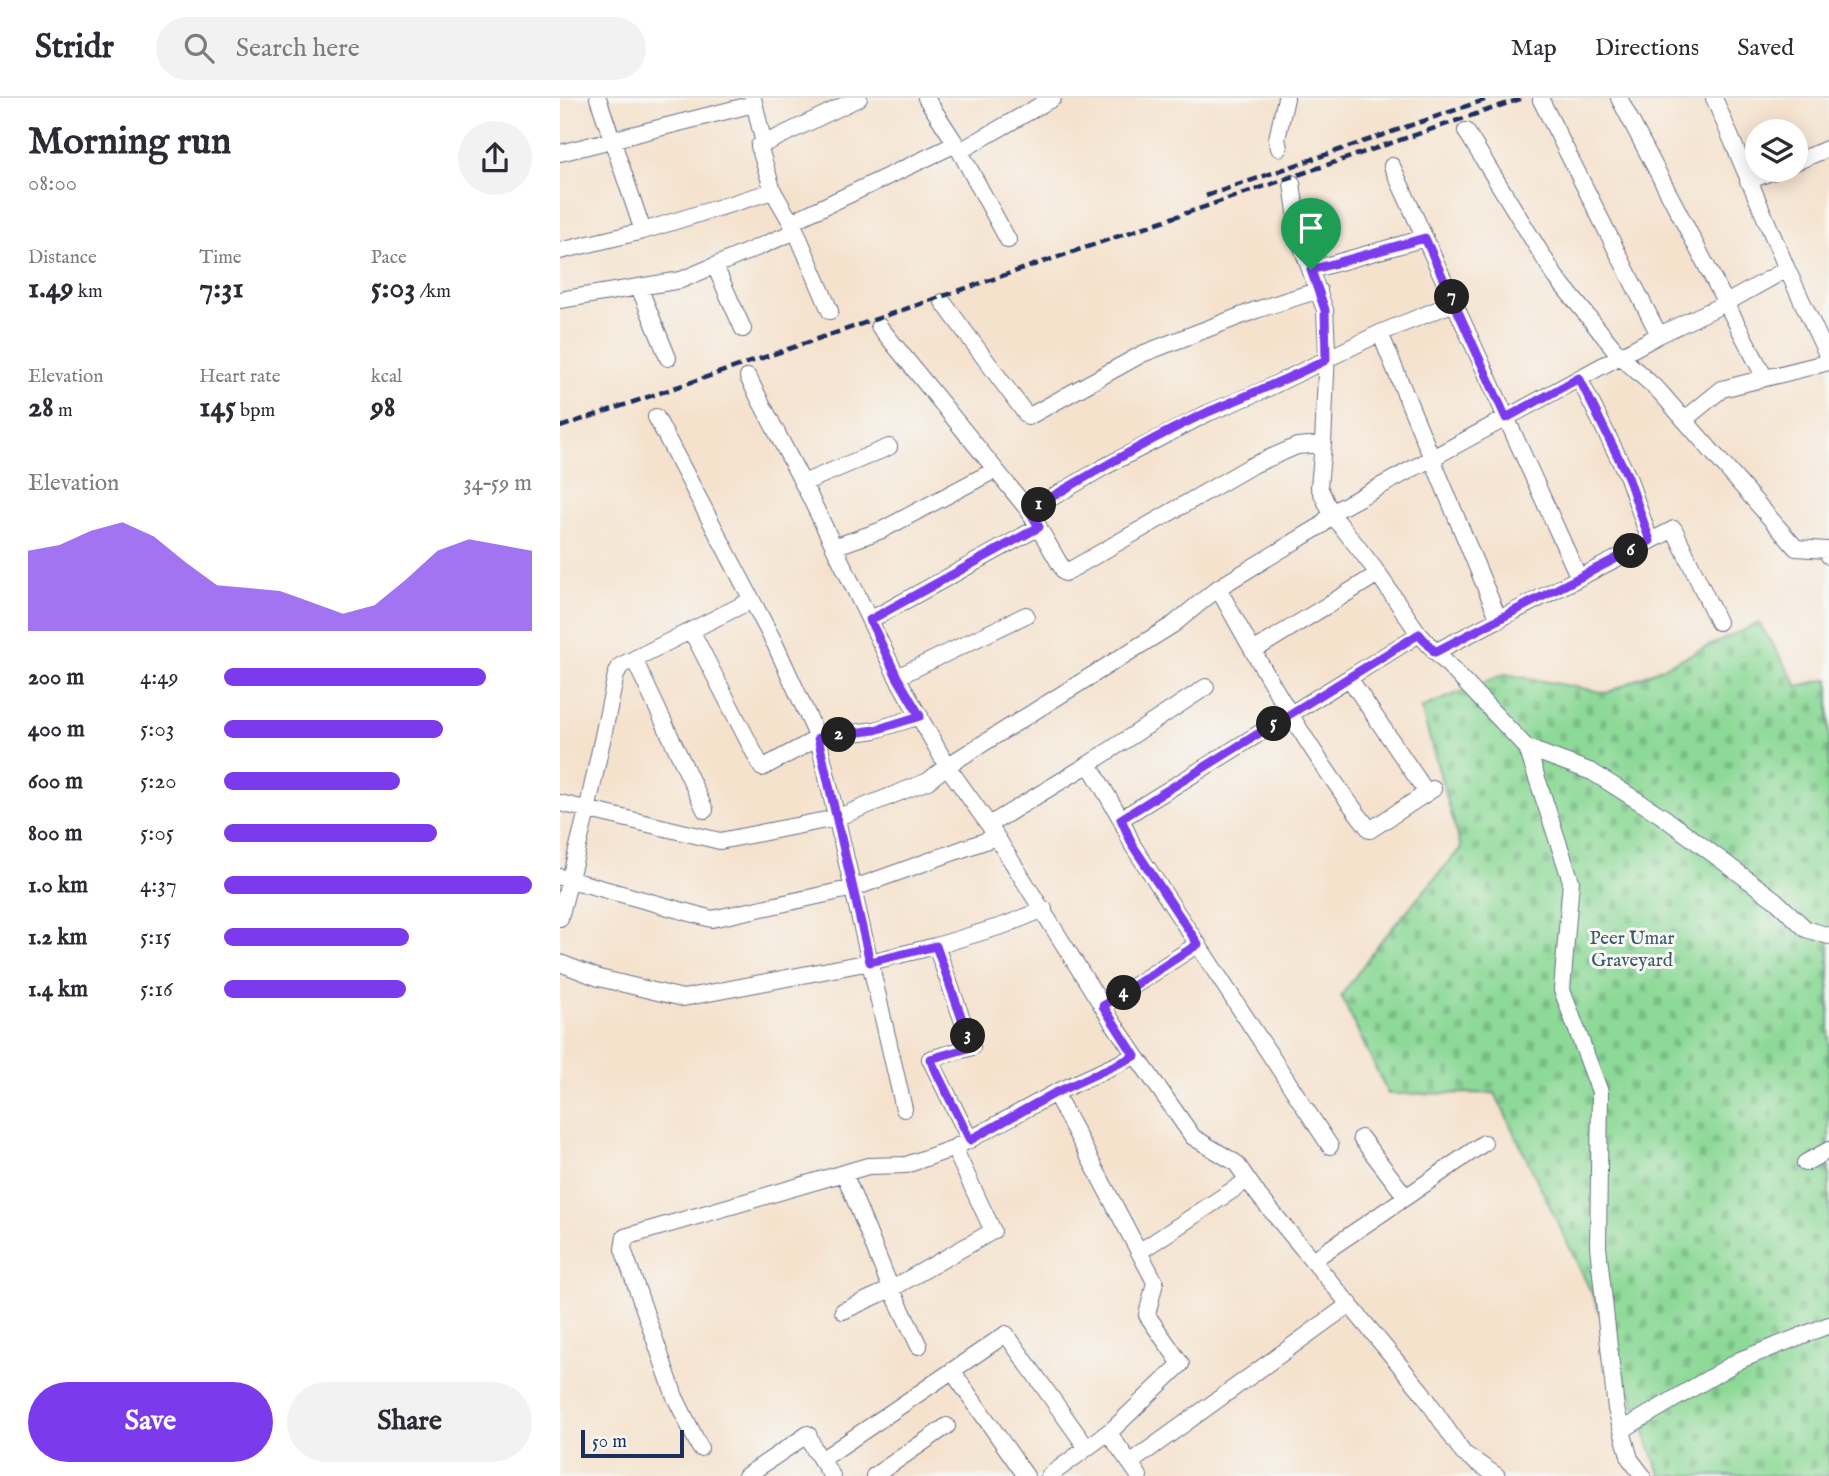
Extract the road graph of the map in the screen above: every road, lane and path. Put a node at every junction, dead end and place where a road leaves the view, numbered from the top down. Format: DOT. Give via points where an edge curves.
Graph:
graph roads {
  1 [pos="598,98"];
  2 [pos="859,98"];
  3 [pos="926,98"];
  4 [pos="1053,98"];
  5 [pos="1286,98"];
  6 [pos="1619,98"];
  7 [pos="1714,98"];
  8 [pos="1541,100"];
  9 [pos="753,101"];
  10 [pos="1466,131"];
  11 [pos="613,139"];
  12 [pos="764,144"];
  13 [pos="958,148"];
  14 [pos="1279,148"];
  15 [pos="1829,148"];
  16 [pos="560,153"];
  17 [pos="1808,157"];
  18 [pos="1392,166"];
  19 [pos="1745,174"];
  20 [pos="1748,182"];
  21 [pos="1292,183"];
  22 [pos="774,191"];
  23 [pos="793,226"];
  24 [pos="643,231"];
  25 [pos="1425,238"];
  26 [pos="1008,240"];
  27 [pos="560,251"];
  28 [pos="715,266"];
  29 [pos="1787,269"];
  30 [pos="1311,270"];
  31 [pos="639,287"];
  32 [pos="1319,289"];
  33 [pos="560,299"];
  34 [pos="943,302"];
  35 [pos="1454,303"];
  36 [pos="1726,303"];
  37 [pos="830,310"];
  38 [pos="879,326"];
  39 [pos="743,329"];
  40 [pos="1380,333"];
  41 [pos="1659,335"];
  42 [pos="1620,356"];
  43 [pos="667,358"];
  44 [pos="1326,360"];
  45 [pos="1829,361"];
  46 [pos="748,377"];
  47 [pos="1579,378"];
  48 [pos="1765,378"];
  49 [pos="656,417"];
  50 [pos="1506,418"];
  51 [pos="1684,420"];
  52 [pos="1323,444"];
  53 [pos="889,447"];
  54 [pos="1432,458"];
  55 [pos="995,470"];
  56 [pos="803,483"];
  57 [pos="1029,510"];
  58 [pos="1331,513"];
  59 [pos="1039,527"];
  60 [pos="1650,541"];
  61 [pos="834,547"];
  62 [pos="1829,556"];
  63 [pos="1378,574"];
  64 [pos="1579,578"];
  65 [pos="1218,588"];
  66 [pos="752,600"];
  67 [pos="1026,615"];
  68 [pos="870,620"];
  69 [pos="1499,620"];
  70 [pos="1718,622"];
  71 [pos="691,630"];
  72 [pos="1419,634"];
  73 [pos="1252,651"];
  74 [pos="1435,652"];
  75 [pos="634,659"];
  76 [pos="897,677"];
  77 [pos="1349,678"];
  78 [pos="1206,687"];
  79 [pos="1290,715"];
  80 [pos="920,716"];
  81 [pos="818,738"];
  82 [pos="1527,748"];
  83 [pos="1089,764"];
  84 [pos="947,766"];
  85 [pos="560,803"];
  86 [pos="705,810"];
  87 [pos="587,811"];
  88 [pos="836,818"];
  89 [pos="1121,819"];
  90 [pos="993,831"];
  91 [pos="564,878"];
  92 [pos="853,888"];
  93 [pos="1044,909"];
  94 [pos="560,918"];
  95 [pos="1829,936"];
  96 [pos="1198,944"];
  97 [pos="936,946"];
  98 [pos="870,962"];
  99 [pos="560,963"];
  100 [pos="1103,1006"];
  101 [pos="1135,1056"];
  102 [pos="1055,1093"];
  103 [pos="904,1109"];
  104 [pos="1361,1138"];
  105 [pos="970,1140"];
  106 [pos="1484,1143"];
  107 [pos="1330,1146"];
  108 [pos="954,1148"];
  109 [pos="1829,1150"];
  110 [pos="1805,1163"];
  111 [pos="844,1173"];
  112 [pos="1248,1180"];
  113 [pos="1406,1197"];
  114 [pos="1139,1252"];
  115 [pos="1313,1260"];
  116 [pos="891,1289"];
  117 [pos="1350,1304"];
  118 [pos="843,1311"];
  119 [pos="1829,1325"];
  120 [pos="919,1346"];
  121 [pos="952,1371"];
  122 [pos="947,1426"];
  123 [pos="1622,1430"];
  124 [pos="1108,1432"];
  125 [pos="700,1448"];
  126 [pos="1087,1448"];
  127 [pos="821,1460"];
  128 [pos="1135,1469"];
  129 [pos="1051,1475"];
  130 [pos="746,1476"];
  131 [pos="832,1476"];
  132 [pos="874,1476"];
  133 [pos="1026,1476"];
  134 [pos="1497,1476"];
  135 [pos="1643,1476"];
  1 -- 11 [label="street"];
  2 -- 12 [label="street"];
  3 -- 13 [label="street"];
  4 -- 13 [label="street"];
  5 -- 14 [label="street"];
  6 -- 36 [label="street"];
  7 -- 19 [label="street"];
  8 -- 41 [label="street"];
  9 -- 11 [label="street"];
  9 -- 12 [label="street"];
  10 -- 42 [label="street" via="1555,276"];
  11 -- 16 [label="street"];
  11 -- 24 [label="street"];
  12 -- 22 [label="street" via="759,146"];
  13 -- 23 [label="street"];
  13 -- 26 [label="street"];
  15 -- 17 [label="street"];
  18 -- 25 [label="street"];
  20 -- 29 [label="street"];
  21 -- 30 [label="street" via="1300,242"];
  22 -- 23 [label="street"];
  22 -- 24 [label="street"];
  23 -- 28 [label="street"];
  23 -- 37 [label="street"];
  24 -- 27 [label="street"];
  25 -- 30 [label="street"];
  25 -- 35 [label="street"];
  28 -- 31 [label="street" via="681,281"];
  28 -- 39 [label="street"];
  29 -- 36 [label="street"];
  29 -- 45 [label="street"];
  30 -- 32 [label="street"];
  31 -- 33 [label="street"];
  31 -- 43 [label="street"];
  32 -- 34 [label="street" via="1142,354 1028,418"];
  32 -- 44 [label="street" via="1325,310"];
  35 -- 40 [label="street"];
  35 -- 50 [label="street"];
  36 -- 41 [label="street"];
  36 -- 48 [label="street"];
  38 -- 55 [label="street"];
  40 -- 44 [label="street"];
  40 -- 54 [label="street"];
  41 -- 42 [label="street"];
  42 -- 47 [label="street"];
  42 -- 51 [label="street"];
  44 -- 52 [label="street"];
  44 -- 57 [label="street" via="1208,413"];
  45 -- 48 [label="street"];
  46 -- 56 [label="street"];
  47 -- 50 [label="street"];
  47 -- 60 [label="street" via="1628,477"];
  48 -- 51 [label="street" via="1722,389"];
  49 -- 66 [label="street"];
  50 -- 54 [label="street"];
  50 -- 64 [label="street"];
  51 -- 62 [label="street" via="1796,548 1827,550"];
  52 -- 58 [label="street" via="1319,487"];
  52 -- 59 [label="street" via="1297,446 1251,466 1065,573"];
  53 -- 56 [label="street"];
  54 -- 58 [label="street"];
  54 -- 69 [label="street"];
  55 -- 57 [label="street"];
  55 -- 61 [label="street" via="882,530"];
  56 -- 61 [label="street"];
  57 -- 59 [label="street"];
  58 -- 63 [label="street"];
  58 -- 65 [label="street" via="1322,524"];
  59 -- 68 [label="street"];
  60 -- 64 [label="street"];
  60 -- 70 [label="street" via="1674,528"];
  61 -- 68 [label="street"];
  63 -- 72 [label="street"];
  63 -- 73 [label="street"];
  64 -- 69 [label="street"];
  65 -- 73 [label="street"];
  65 -- 84 [label="street" via="1174,624"];
  66 -- 71 [label="street"];
  66 -- 81 [label="street"];
  67 -- 76 [label="street"];
  68 -- 76 [label="street"];
  69 -- 74 [label="street"];
  71 -- 75 [label="street"];
  71 -- 81 [label="street" via="762,768"];
  72 -- 74 [label="street"];
  72 -- 77 [label="street"];
  73 -- 79 [label="street"];
  74 -- 82 [label="street"];
  75 -- 86 [label="street"];
  75 -- 87 [label="street" via="620,666 616,675"];
  76 -- 80 [label="street"];
  77 -- 79 [label="street"];
  77 -- 79 [label="street" via="1431,790 1370,830"];
  78 -- 83 [label="street"];
  79 -- 89 [label="street"];
  80 -- 81 [label="street" via="875,730"];
  80 -- 84 [label="street"];
  81 -- 88 [label="street"];
  82 -- 95 [label="street" via="1592,772 1682,831 1775,900 1806,929"];
  82 -- 123 [label="street" via="1571,881 1562,990 1600,1092 1598,1247"];
  83 -- 89 [label="street"];
  83 -- 90 [label="street"];
  84 -- 88 [label="street" via="928,781"];
  84 -- 90 [label="street"];
  85 -- 87 [label="street"];
  87 -- 88 [label="street" via="720,842"];
  87 -- 91 [label="street"];
  88 -- 92 [label="street"];
  89 -- 96 [label="street" via="1133,846"];
  90 -- 92 [label="street"];
  90 -- 93 [label="street"];
  91 -- 92 [label="street" via="712,919"];
  91 -- 94 [label="street"];
  92 -- 98 [label="street"];
  93 -- 97 [label="street"];
  93 -- 100 [label="street"];
  96 -- 100 [label="street"];
  96 -- 107 [label="street"];
  97 -- 98 [label="street"];
  97 -- 105 [label="street" via="972,1047 930,1059"];
  98 -- 99 [label="street" via="683,998 598,978"];
  98 -- 103 [label="street"];
  100 -- 101 [label="street"];
  101 -- 102 [label="street"];
  101 -- 112 [label="street" via="1193,1137 1236,1163"];
  102 -- 105 [label="street"];
  102 -- 114 [label="street"];
  104 -- 113 [label="street"];
  105 -- 108 [label="street"];
  106 -- 113 [label="street"];
  108 -- 111 [label="street" via="906,1165 868,1166"];
  108 -- 116 [label="street" via="993,1231"];
  109 -- 110 [label="street"];
  111 -- 116 [label="street"];
  111 -- 125 [label="street" via="625,1237 623,1249 675,1398"];
  112 -- 114 [label="street"];
  112 -- 115 [label="street"];
  113 -- 115 [label="street"];
  114 -- 124 [label="street" via="1154,1282 1147,1315 1181,1364"];
  115 -- 117 [label="street"];
  116 -- 118 [label="street"];
  116 -- 120 [label="street"];
  117 -- 128 [label="street"];
  117 -- 134 [label="street" via="1422,1392 1463,1453"];
  119 -- 123 [label="street" via="1740,1360"];
  121 -- 126 [label="street" via="1006,1334"];
  121 -- 127 [label="street"];
  121 -- 133 [label="street"];
  122 -- 132 [label="street"];
  123 -- 135 [label="street" via="1630,1458"];
  124 -- 126 [label="street"];
  124 -- 128 [label="street"];
  126 -- 129 [label="street"];
  127 -- 130 [label="street" via="808,1434"];
  127 -- 131 [label="street"];
}
